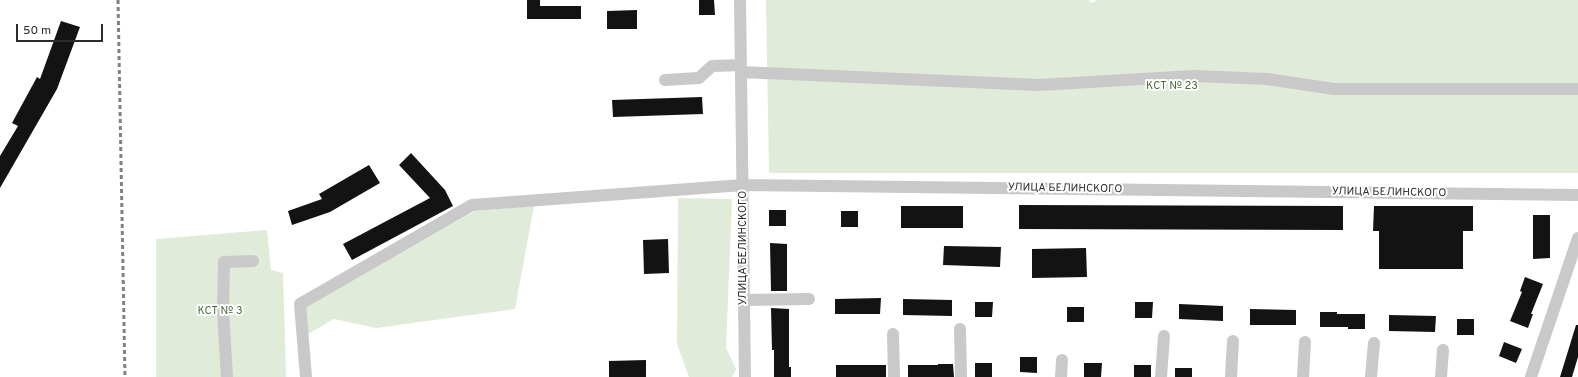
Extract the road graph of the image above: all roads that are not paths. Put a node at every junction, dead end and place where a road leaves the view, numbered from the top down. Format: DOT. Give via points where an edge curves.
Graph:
graph roads {
  1 [pos="740,0"];
  2 [pos="741,68"];
  3 [pos="665,80"];
  4 [pos="1578,88"];
  5 [pos="743,186"];
  6 [pos="1578,195"];
  7 [pos="1578,238"];
  8 [pos="253,261"];
  9 [pos="809,299"];
  10 [pos="744,300"];
  11 [pos="960,330"];
  12 [pos="893,334"];
  13 [pos="1164,336"];
  14 [pos="1233,341"];
  15 [pos="1305,342"];
  16 [pos="1374,343"];
  17 [pos="1443,350"];
  18 [pos="1062,360"];
  19 [pos="226,377"];
  20 [pos="306,377"];
  21 [pos="745,377"];
  22 [pos="894,377"];
  23 [pos="961,377"];
  24 [pos="1062,377"];
  25 [pos="1161,377"];
  26 [pos="1231,377"];
  27 [pos="1303,377"];
  28 [pos="1371,377"];
  29 [pos="1441,377"];
  30 [pos="1531,377"];
  1 -- 2 [label="street"];
  2 -- 3 [label="street" via="712,66 699,78"];
  2 -- 4 [label="street" via="1039,85 1193,76 1267,79 1334,89"];
  2 -- 5 [label="street"];
  5 -- 6 [label="street, УЛИЦА БЕЛИНСКОГО"];
  5 -- 10 [label="street, УЛИЦА БЕЛИНСКОГО"];
  5 -- 20 [label="street" via="472,205 300,304"];
  7 -- 30 [label="street"];
  8 -- 19 [label="street" via="224,262"];
  9 -- 10 [label="street"];
  10 -- 21 [label="street, УЛИЦА БЕЛИНСКОГО"];
  11 -- 23 [label="street"];
  12 -- 22 [label="street"];
  13 -- 25 [label="street"];
  14 -- 26 [label="street"];
  15 -- 27 [label="street"];
  16 -- 28 [label="street"];
  17 -- 29 [label="street"];
  18 -- 24 [label="street"];
}
